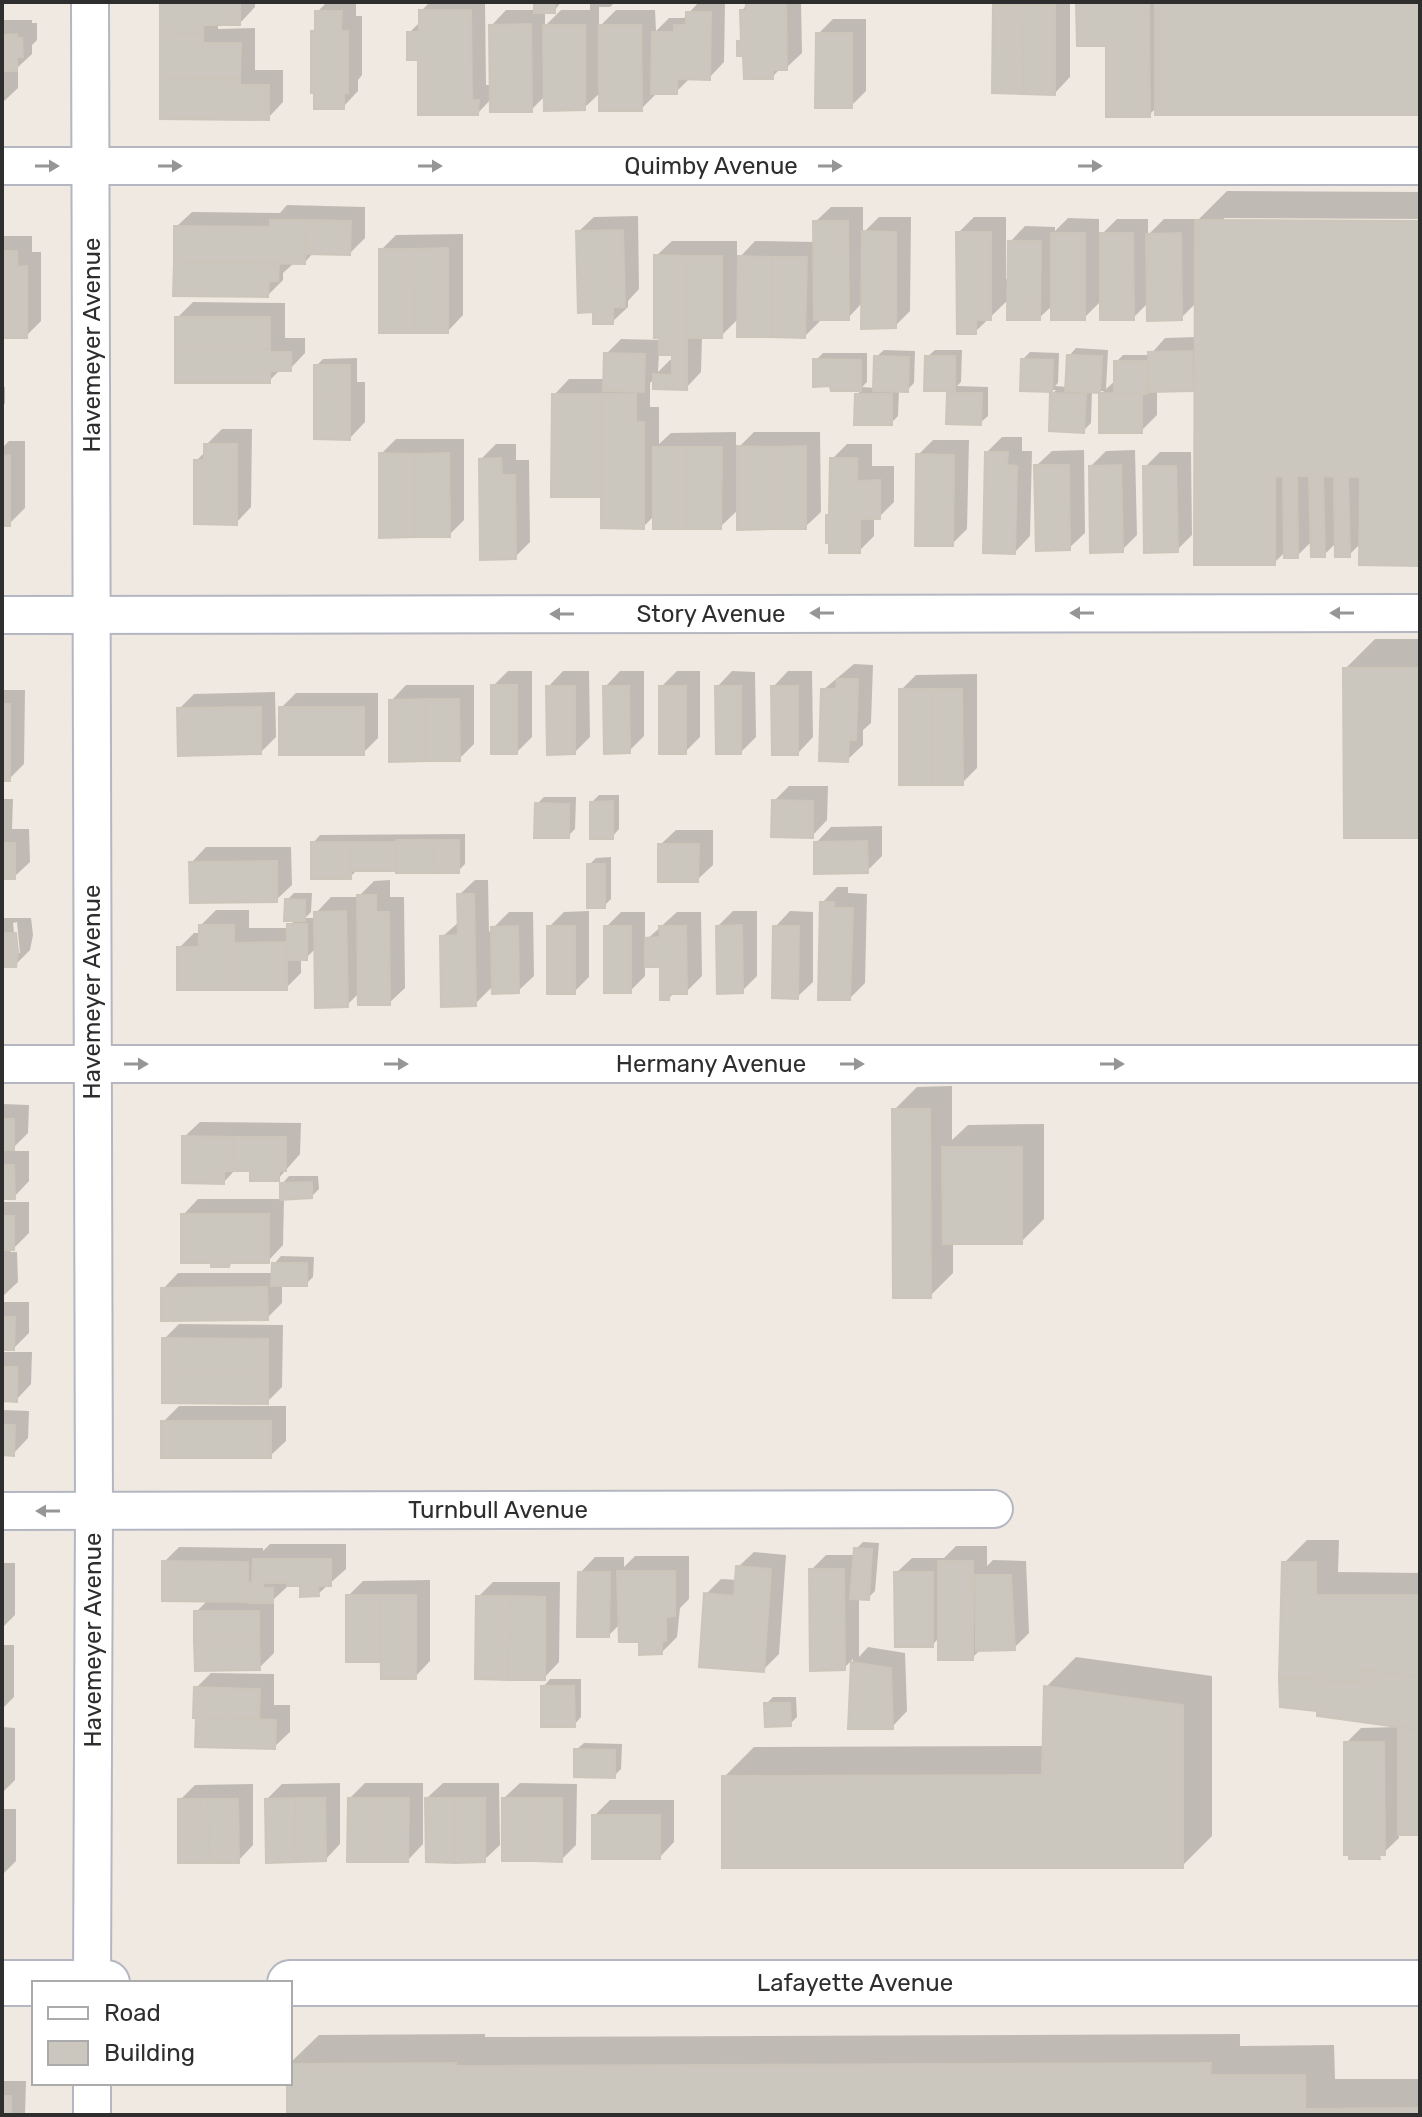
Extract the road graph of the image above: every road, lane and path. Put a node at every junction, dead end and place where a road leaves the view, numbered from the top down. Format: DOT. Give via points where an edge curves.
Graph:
graph roads {
  1 [pos="90,2"];
  2 [pos="2,166"];
  3 [pos="92,166"];
  4 [pos="1420,166"];
  5 [pos="1420,613"];
  6 [pos="92,614"];
  7 [pos="2,615"];
  8 [pos="2,1064"];
  9 [pos="92,1064"];
  10 [pos="1420,1064"];
  11 [pos="994,1509"];
  12 [pos="2,1511"];
  13 [pos="94,1511"];
  14 [pos="92,1981"];
  15 [pos="2,1983"];
  16 [pos="32,1983"];
  17 [pos="292,1983"];
  18 [pos="1420,1983"];
  19 [pos="92,2085"];
  20 [pos="92,2115"];
  1 -- 3 [label="street, Havemeyer Avenue"];
  2 -- 3 [label="street, Quimby Avenue, one-way"];
  3 -- 4 [label="street, Quimby Avenue, one-way"];
  3 -- 6 [label="street, Havemeyer Avenue"];
  5 -- 6 [label="street, Story Avenue, one-way"];
  6 -- 7 [label="street, Story Avenue"];
  6 -- 9 [label="street, Havemeyer Avenue"];
  8 -- 9 [label="street, Hermany Avenue"];
  9 -- 10 [label="street, Hermany Avenue, one-way"];
  9 -- 13 [label="street, Havemeyer Avenue"];
  11 -- 13 [label="street, Turnbull Avenue"];
  13 -- 12 [label="street, Turnbull Avenue, one-way"];
  13 -- 14 [label="street, Havemeyer Avenue"];
  15 -- 16 [label="street"];
  17 -- 18 [label="street, Lafayette Avenue"];
  19 -- 20 [label="street"];
}
